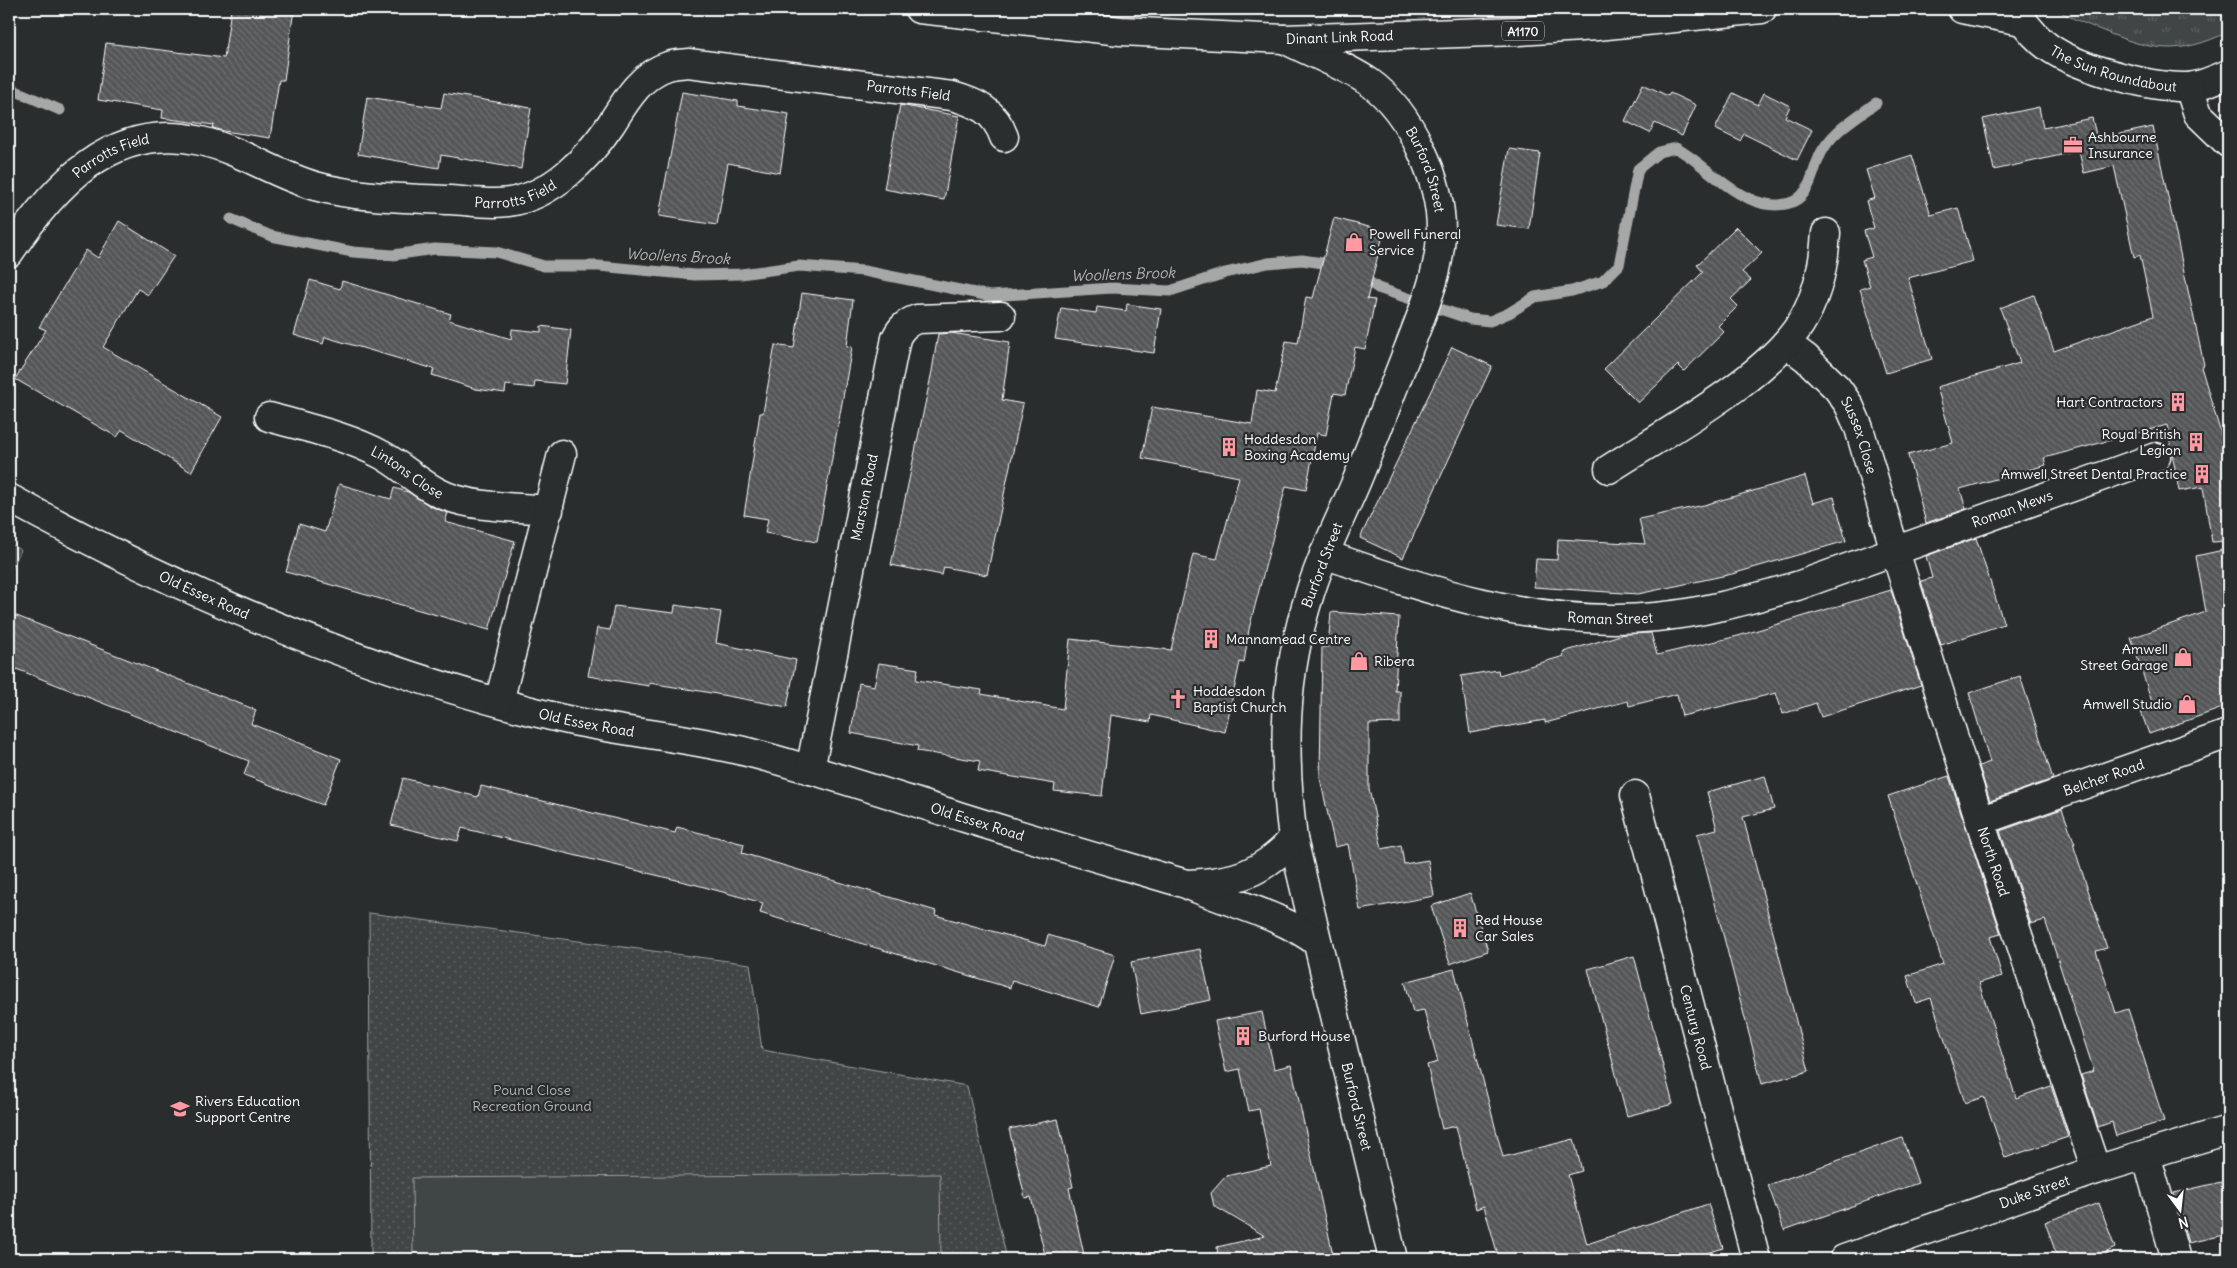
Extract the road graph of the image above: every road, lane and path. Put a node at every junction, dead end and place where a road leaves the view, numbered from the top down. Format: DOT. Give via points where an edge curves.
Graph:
graph roads {
  1 [pos="919,9"];
  2 [pos="1762,9"];
  3 [pos="1962,9"];
  4 [pos="2019,15"];
  5 [pos="1284,39"];
  6 [pos="2228,74"];
  7 [pos="2189,87"];
  8 [pos="1004,137"];
  9 [pos="2228,143"];
  10 [pos="1826,233"];
  11 [pos="9,253"];
  12 [pos="1001,316"];
  13 [pos="1786,343"];
  14 [pos="269,417"];
  15 [pos="562,454"];
  16 [pos="2156,457"];
  17 [pos="1609,469"];
  18 [pos="9,498"];
  19 [pos="549,510"];
  20 [pos="1895,551"];
  21 [pos="1324,554"];
  22 [pos="499,702"];
  23 [pos="2228,734"];
  24 [pos="810,770"];
  25 [pos="1635,795"];
  26 [pos="1980,821"];
  27 [pos="1293,838"];
  28 [pos="1186,884"];
  29 [pos="1318,942"];
  30 [pos="2228,1130"];
  31 [pos="2146,1155"];
  32 [pos="2096,1170"];
  33 [pos="1393,1259"];
  34 [pos="1756,1259"];
  35 [pos="1844,1259"];
  36 [pos="2176,1259"];
  1 -- 5 [label="street, Dinant Link Road / A1170" via="1121,31"];
  2 -- 5 [label="street, Dinant Link Road / A1170" via="1568,28"];
  3 -- 4 [label="street"];
  4 -- 7 [label="street, The Sun Roundabout" via="2043,43 2076,60 2147,85"];
  5 -- 21 [label="street, Burford Street" via="1369,83 1397,110 1424,154 1438,197 1441,232 1434,279 1420,318 1357,480"];
  6 -- 7 [label="street, The Sun Roundabout"];
  7 -- 9 [label="street" via="2198,114"];
  8 -- 11 [label="street, Parrotts Field" via="985,108 952,96 688,63 667,66 648,77 621,107 588,154 570,171 529,197 508,202 475,202 348,193 315,186 200,141 160,138 108,150 90,160 47,201"];
  10 -- 13 [label="street" via="1824,264 1817,290 1804,318"];
  12 -- 24 [label="street, Marston Road" via="917,319 908,322 896,338"];
  13 -- 17 [label="street" via="1746,378"];
  13 -- 20 [label="street, Sussex Close" via="1821,371 1849,405 1867,451"];
  14 -- 19 [label="street, Lintons Close" via="363,446 446,496 469,502"];
  15 -- 19 [label="street"];
  16 -- 20 [label="street, Roman Mews"];
  18 -- 22 [label="street, Old Essex Road" via="140,566 297,635"];
  19 -- 22 [label="street"];
  20 -- 21 [label="street, Roman Street" via="1797,586 1740,602 1675,615 1628,619 1558,616 1490,606"];
  20 -- 26 [label="street, North Road"];
  21 -- 27 [label="street, Burford Street" via="1300,628 1286,705 1286,774"];
  22 -- 24 [label="street, Old Essex Road" via="594,725 708,742"];
  23 -- 26 [label="street, Belcher Road"];
  24 -- 28 [label="street, Old Essex Road"];
  25 -- 34 [label="street, Century Road"];
  26 -- 32 [label="street, North Road"];
  27 -- 28 [label="street, Old Essex Road" via="1267,864 1250,873 1217,882"];
  27 -- 29 [label="street, Burford Street"];
  28 -- 29 [label="street, Old Essex Road" via="1288,923"];
  29 -- 33 [label="street, Burford Street"];
  30 -- 31 [label="street, Duke Street"];
  31 -- 32 [label="street, Duke Street"];
  31 -- 36 [label="street"];
  32 -- 35 [label="street, Duke Street"];
}
